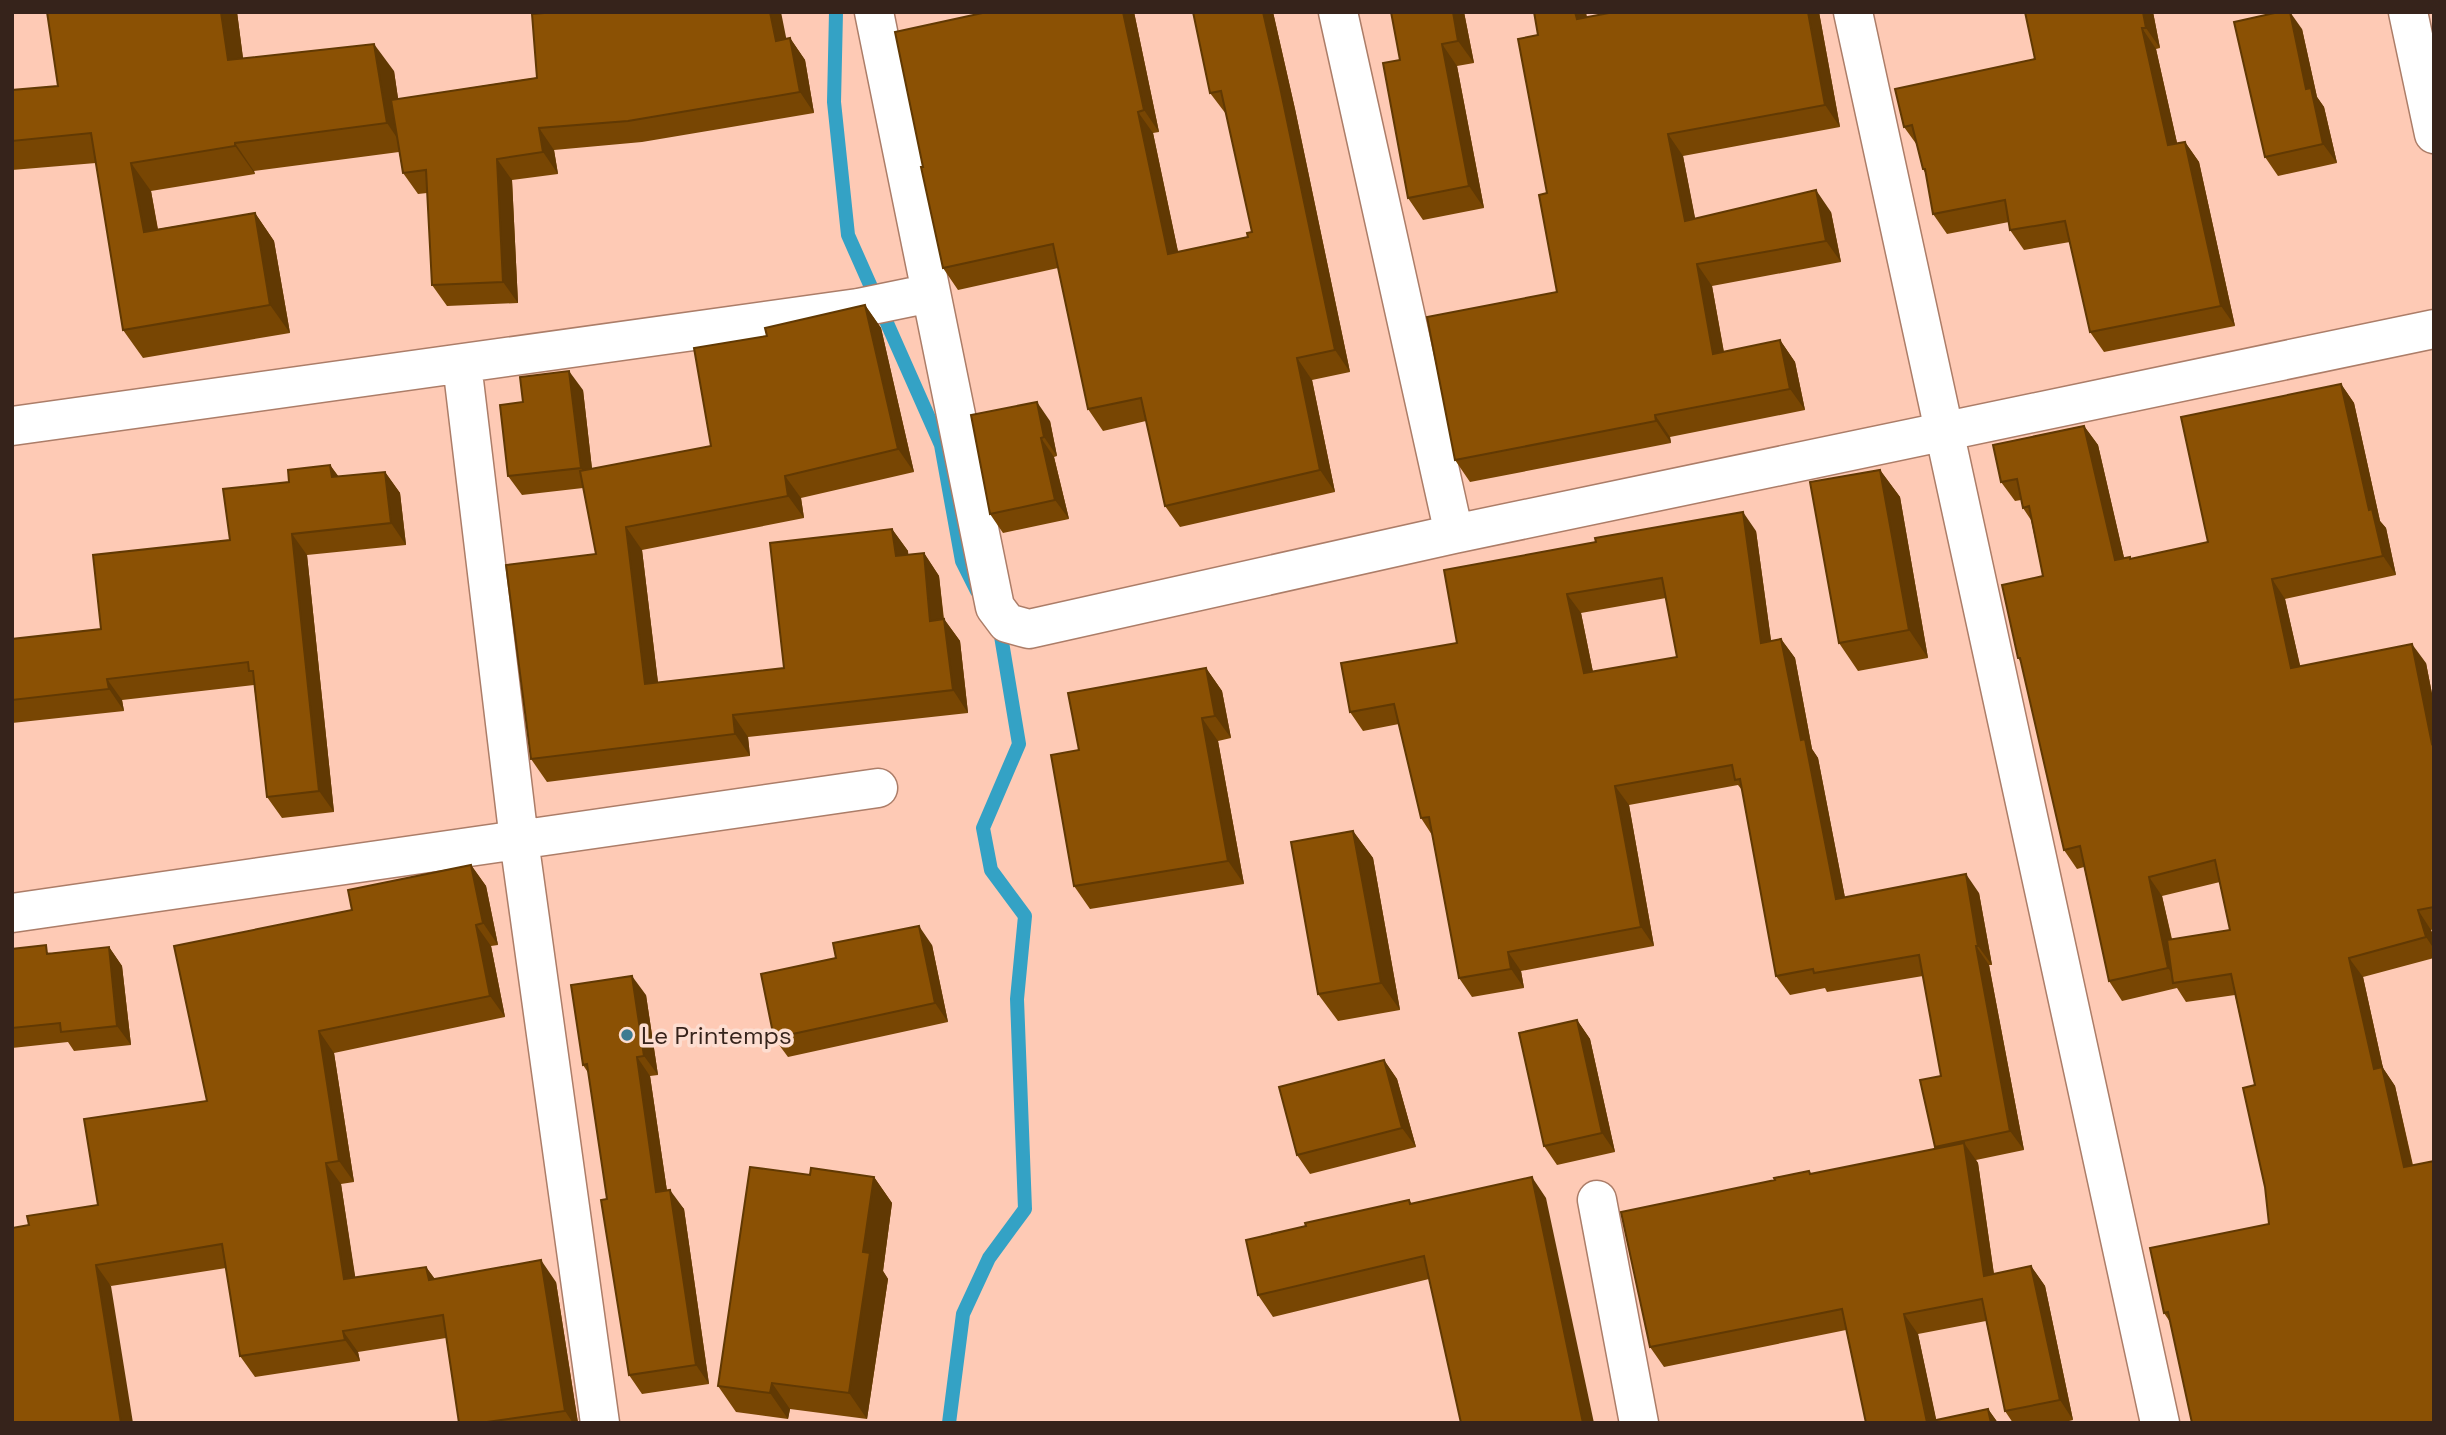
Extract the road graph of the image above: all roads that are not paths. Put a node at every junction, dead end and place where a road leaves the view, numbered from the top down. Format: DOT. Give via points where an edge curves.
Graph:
graph roads {
  1 [pos="874,12"];
  2 [pos="1338,12"];
  3 [pos="1853,12"];
  4 [pos="2409,12"];
  5 [pos="2434,134"];
  6 [pos="922,296"];
  7 [pos="2434,329"];
  8 [pos="462,364"];
  9 [pos="12,426"];
  10 [pos="1945,431"];
  11 [pos="1454,534"];
  12 [pos="878,788"];
  13 [pos="519,840"];
  14 [pos="12,913"];
  15 [pos="1597,1200"];
  16 [pos="600,1423"];
  17 [pos="1639,1423"];
  18 [pos="2160,1423"];
  1 -- 6 [label="street"];
  2 -- 11 [label="street"];
  3 -- 10 [label="street"];
  4 -- 5 [label="street"];
  6 -- 8 [label="street"];
  6 -- 11 [label="street" via="995,607 1007,623 1029,629"];
  7 -- 10 [label="street"];
  8 -- 9 [label="street"];
  8 -- 13 [label="street"];
  10 -- 11 [label="street"];
  10 -- 18 [label="street"];
  12 -- 13 [label="street"];
  13 -- 14 [label="street"];
  13 -- 16 [label="street"];
  15 -- 17 [label="street"];
}
